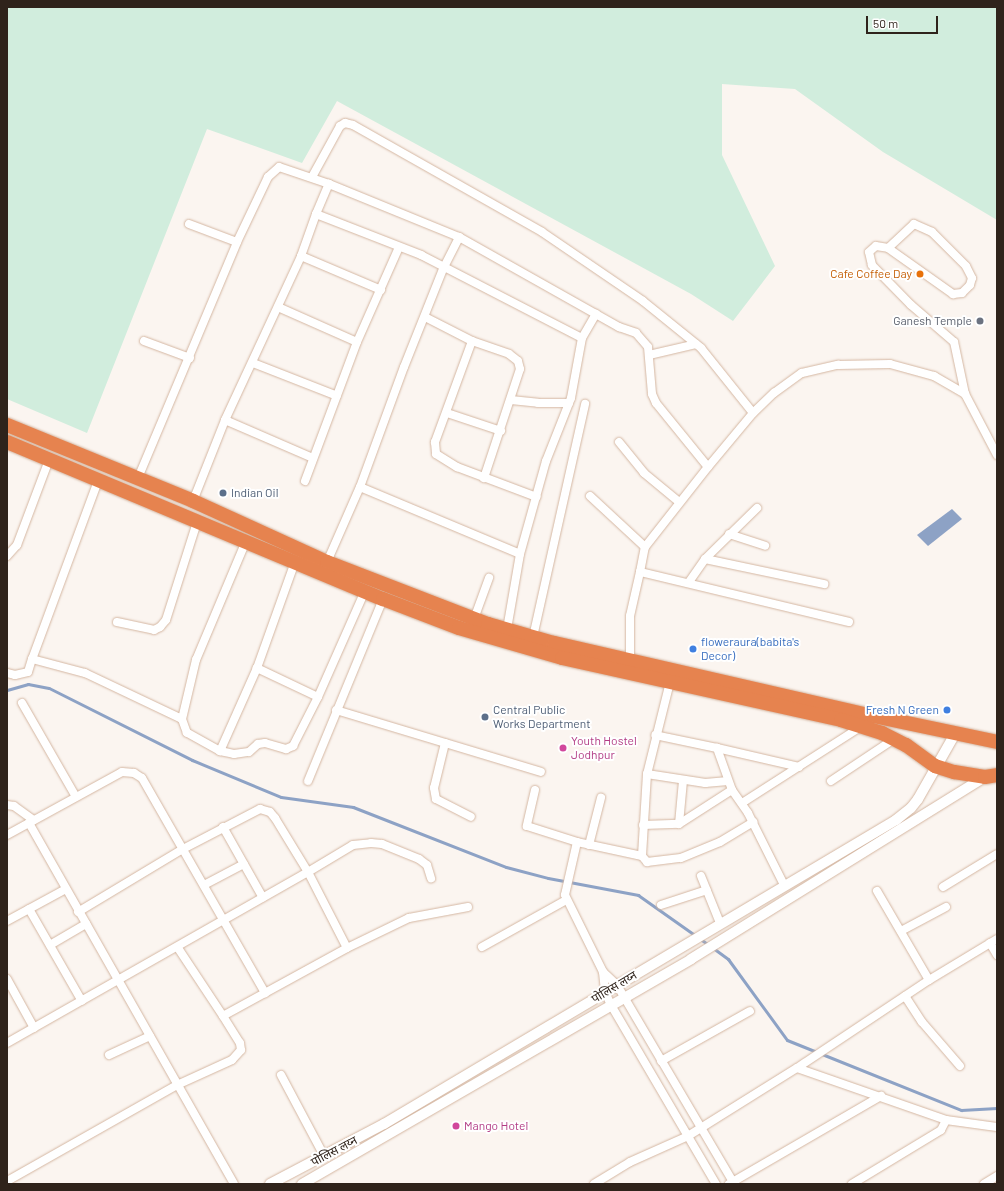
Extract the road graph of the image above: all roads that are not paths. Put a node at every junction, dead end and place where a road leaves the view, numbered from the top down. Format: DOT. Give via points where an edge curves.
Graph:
graph roads {
  1 [pos="312,177"];
  2 [pos="329,184"];
  3 [pos="316,214"];
  4 [pos="189,224"];
  5 [pos="459,238"];
  6 [pos="237,242"];
  7 [pos="399,247"];
  8 [pos="888,248"];
  9 [pos="301,256"];
  10 [pos="443,269"];
  11 [pos="381,290"];
  12 [pos="278,307"];
  13 [pos="596,314"];
  14 [pos="425,317"];
  15 [pos="582,338"];
  16 [pos="144,341"];
  17 [pos="472,341"];
  18 [pos="357,342"];
  19 [pos="696,344"];
  20 [pos="650,355"];
  21 [pos="190,358"];
  22 [pos="253,363"];
  23 [pos="965,394"];
  24 [pos="337,396"];
  25 [pos="511,400"];
  26 [pos="569,403"];
  27 [pos="585,404"];
  28 [pos="447,413"];
  29 [pos="753,414"];
  30 [pos="225,420"];
  31 [pos="7,425"];
  32 [pos="501,430"];
  33 [pos="7,442"];
  34 [pos="619,442"];
  35 [pos="997,455"];
  36 [pos="313,458"];
  37 [pos="49,460"];
  38 [pos="708,466"];
  39 [pos="138,478"];
  40 [pos="484,478"];
  41 [pos="98,481"];
  42 [pos="304,481"];
  43 [pos="360,487"];
  44 [pos="590,496"];
  45 [pos="537,497"];
  46 [pos="193,501"];
  47 [pos="679,502"];
  48 [pos="757,508"];
  49 [pos="197,522"];
  50 [pos="729,534"];
  51 [pos="246,541"];
  52 [pos="765,546"];
  53 [pos="645,547"];
  54 [pos="520,554"];
  55 [pos="7,556"];
  56 [pos="705,559"];
  57 [pos="295,562"];
  58 [pos="327,562"];
  59 [pos="640,572"];
  60 [pos="489,578"];
  61 [pos="689,582"];
  62 [pos="824,584"];
  63 [pos="365,591"];
  64 [pos="383,599"];
  65 [pos="474,619"];
  66 [pos="117,622"];
  67 [pos="849,622"];
  68 [pos="507,629"];
  69 [pos="533,637"];
  70 [pos="32,659"];
  71 [pos="630,666"];
  72 [pos="257,668"];
  73 [pos="7,673"];
  74 [pos="670,682"];
  75 [pos="318,697"];
  76 [pos="22,703"];
  77 [pos="336,710"];
  78 [pos="182,719"];
  79 [pos="862,726"];
  80 [pos="956,734"];
  81 [pos="655,735"];
  82 [pos="894,739"];
  83 [pos="997,742"];
  84 [pos="445,743"];
  85 [pos="717,748"];
  86 [pos="220,751"];
  87 [pos="935,766"];
  88 [pos="799,767"];
  89 [pos="541,772"];
  90 [pos="647,774"];
  91 [pos="991,776"];
  92 [pos="308,781"];
  93 [pos="683,781"];
  94 [pos="728,781"];
  95 [pos="831,781"];
  96 [pos="536,790"];
  97 [pos="732,790"];
  98 [pos="76,797"];
  99 [pos="601,798"];
  100 [pos="742,803"];
  101 [pos="7,805"];
  102 [pos="471,816"];
  103 [pos="31,822"];
  104 [pos="753,822"];
  105 [pos="679,824"];
  106 [pos="643,825"];
  107 [pos="223,826"];
  108 [pos="7,835"];
  109 [pos="577,842"];
  110 [pos="589,845"];
  111 [pos="182,849"];
  112 [pos="997,854"];
  113 [pos="642,856"];
  114 [pos="244,864"];
  115 [pos="308,872"];
  116 [pos="701,876"];
  117 [pos="431,878"];
  118 [pos="204,885"];
  119 [pos="784,885"];
  120 [pos="943,887"];
  121 [pos="66,889"];
  122 [pos="707,890"];
  123 [pos="877,891"];
  124 [pos="263,898"];
  125 [pos="566,898"];
  126 [pos="661,905"];
  127 [pos="946,906"];
  128 [pos="468,907"];
  129 [pos="29,909"];
  130 [pos="78,912"];
  131 [pos="7,921"];
  132 [pos="224,921"];
  133 [pos="86,924"];
  134 [pos="718,925"];
  135 [pos="901,931"];
  136 [pos="994,941"];
  137 [pos="50,945"];
  138 [pos="482,947"];
  139 [pos="178,948"];
  140 [pos="347,948"];
  141 [pos="997,955"];
  142 [pos="603,972"];
  143 [pos="7,979"];
  144 [pos="118,980"];
  145 [pos="929,980"];
  146 [pos="617,985"];
  147 [pos="605,992"];
  148 [pos="265,993"];
  149 [pos="905,996"];
  150 [pos="625,997"];
  151 [pos="82,1001"];
  152 [pos="611,1005"];
  153 [pos="750,1011"];
  154 [pos="222,1016"];
  155 [pos="34,1028"];
  156 [pos="150,1036"];
  157 [pos="7,1043"];
  158 [pos="109,1055"];
  159 [pos="661,1061"];
  160 [pos="960,1066"];
  161 [pos="797,1068"];
  162 [pos="281,1075"];
  163 [pos="177,1085"];
  164 [pos="881,1096"];
  165 [pos="946,1120"];
  166 [pos="997,1127"];
  167 [pos="700,1128"];
  168 [pos="688,1136"];
  169 [pos="324,1156"];
  170 [pos="997,1176"];
  171 [pos="7,1181"];
  172 [pos="731,1183"];
  173 [pos="234,1184"];
  174 [pos="270,1184"];
  175 [pos="302,1184"];
  176 [pos="594,1184"];
  177 [pos="716,1184"];
  178 [pos="852,1184"];
  179 [pos="984,1184"];
  1 -- 2 [label="street"];
  1 -- 6 [label="street" via="279,167 274,170"];
  1 -- 19 [label="street" via="340,126 345,123 353,125 542,232 643,301"];
  2 -- 3 [label="street"];
  2 -- 5 [label="street"];
  3 -- 7 [label="street"];
  3 -- 9 [label="street"];
  4 -- 6 [label="street"];
  5 -- 10 [label="street"];
  5 -- 13 [label="street"];
  6 -- 21 [label="street"];
  7 -- 10 [label="street"];
  7 -- 11 [label="street"];
  8 -- 8 [label="street" via="952,294 962,293 970,285 972,278 966,266 926,230 914,224"];
  8 -- 23 [label="street" via="871,248 869,252 872,265 911,305 954,342"];
  9 -- 11 [label="street"];
  9 -- 12 [label="street"];
  10 -- 14 [label="street"];
  10 -- 15 [label="street"];
  11 -- 18 [label="street"];
  12 -- 18 [label="street"];
  12 -- 22 [label="street"];
  13 -- 15 [label="street"];
  13 -- 20 [label="street" via="636,333 645,341"];
  14 -- 17 [label="street"];
  14 -- 43 [label="street"];
  15 -- 26 [label="street"];
  16 -- 21 [label="street"];
  17 -- 25 [label="street" via="510,354 518,361 520,369"];
  17 -- 28 [label="street"];
  18 -- 24 [label="street"];
  19 -- 20 [label="street"];
  19 -- 29 [label="street"];
  20 -- 38 [label="street" via="652,394 656,403"];
  21 -- 39 [label="street"];
  22 -- 24 [label="street"];
  22 -- 30 [label="street"];
  23 -- 29 [label="street" via="934,376 909,368 890,364 838,365 802,373 774,393"];
  23 -- 35 [label="street"];
  24 -- 36 [label="street"];
  25 -- 26 [label="street" via="538,404"];
  25 -- 32 [label="street"];
  26 -- 45 [label="street" via="546,461"];
  27 -- 69 [label="street"];
  28 -- 32 [label="street"];
  28 -- 40 [label="street" via="436,442 436,454 457,467"];
  29 -- 38 [label="street"];
  30 -- 36 [label="street"];
  30 -- 46 [label="street"];
  31 -- 39 [label="highway"];
  32 -- 40 [label="street"];
  33 -- 37 [label="highway"];
  34 -- 47 [label="street" via="644,472"];
  36 -- 42 [label="street"];
  37 -- 41 [label="highway"];
  37 -- 55 [label="street" via="17,545"];
  38 -- 47 [label="street"];
  39 -- 46 [label="highway"];
  40 -- 45 [label="street"];
  41 -- 49 [label="highway"];
  41 -- 70 [label="street"];
  43 -- 54 [label="street"];
  43 -- 58 [label="street"];
  44 -- 53 [label="street"];
  45 -- 54 [label="street"];
  46 -- 58 [label="highway"];
  47 -- 53 [label="street"];
  48 -- 50 [label="street"];
  49 -- 51 [label="highway"];
  49 -- 66 [label="street" via="166,620 154,630"];
  50 -- 52 [label="street"];
  50 -- 56 [label="street"];
  51 -- 57 [label="highway"];
  51 -- 78 [label="street" via="196,660"];
  53 -- 59 [label="street"];
  54 -- 68 [label="street"];
  56 -- 61 [label="street"];
  56 -- 62 [label="street"];
  57 -- 63 [label="highway"];
  57 -- 72 [label="street"];
  58 -- 65 [label="highway"];
  59 -- 61 [label="street"];
  59 -- 71 [label="street" via="630,616"];
  60 -- 65 [label="street"];
  61 -- 67 [label="street"];
  63 -- 64 [label="highway"];
  63 -- 75 [label="street"];
  64 -- 71 [label="highway" via="505,642"];
  64 -- 77 [label="street"];
  65 -- 68 [label="highway"];
  68 -- 69 [label="highway"];
  69 -- 71 [label="highway"];
  70 -- 73 [label="street" via="28,672 15,675"];
  70 -- 78 [label="street" via="85,673"];
  71 -- 74 [label="highway"];
  71 -- 80 [label="highway"];
  72 -- 75 [label="street"];
  72 -- 86 [label="street"];
  74 -- 79 [label="highway"];
  74 -- 81 [label="street"];
  75 -- 86 [label="street" via="293,746 286,749 265,743 258,744 249,752 234,754"];
  76 -- 98 [label="street"];
  77 -- 84 [label="street"];
  77 -- 92 [label="street"];
  78 -- 86 [label="street" via="187,733"];
  79 -- 82 [label="highway"];
  79 -- 88 [label="street"];
  80 -- 83 [label="highway"];
  80 -- 87 [label="street, पोलिस लय्न"];
  81 -- 85 [label="street"];
  81 -- 90 [label="street"];
  82 -- 87 [label="highway"];
  82 -- 95 [label="street"];
  84 -- 89 [label="street"];
  84 -- 102 [label="street" via="434,788 436,799"];
  85 -- 88 [label="street"];
  85 -- 94 [label="street"];
  87 -- 91 [label="highway" via="954,772"];
  87 -- 119 [label="street, पोलिस लय्न" via="911,808"];
  88 -- 100 [label="street"];
  90 -- 93 [label="street"];
  90 -- 106 [label="street"];
  91 -- 150 [label="street" via="730,936"];
  93 -- 94 [label="street"];
  93 -- 105 [label="street"];
  94 -- 97 [label="street"];
  96 -- 109 [label="street" via="527,826"];
  97 -- 100 [label="street"];
  97 -- 105 [label="street"];
  98 -- 103 [label="street"];
  98 -- 111 [label="street" via="122,772 134,773 142,778"];
  99 -- 110 [label="street"];
  100 -- 104 [label="street"];
  101 -- 103 [label="street" via="14,806"];
  103 -- 108 [label="street"];
  103 -- 121 [label="street"];
  104 -- 113 [label="street" via="702,851 681,858 647,862"];
  104 -- 119 [label="street"];
  105 -- 106 [label="street"];
  106 -- 113 [label="street"];
  107 -- 111 [label="street"];
  107 -- 114 [label="street"];
  107 -- 115 [label="street" via="260,809 270,812"];
  109 -- 110 [label="street"];
  109 -- 125 [label="street" via="568,876"];
  110 -- 113 [label="street"];
  111 -- 118 [label="street"];
  111 -- 130 [label="street"];
  112 -- 120 [label="street"];
  114 -- 118 [label="street"];
  114 -- 124 [label="street"];
  115 -- 117 [label="street" via="353,846 370,843 382,844 419,859 427,866"];
  115 -- 124 [label="street"];
  115 -- 140 [label="street"];
  116 -- 122 [label="street"];
  118 -- 132 [label="street"];
  119 -- 134 [label="street, पोलिस लय्न"];
  121 -- 129 [label="street"];
  121 -- 130 [label="street"];
  122 -- 126 [label="street"];
  122 -- 134 [label="street"];
  123 -- 135 [label="street"];
  124 -- 132 [label="street"];
  125 -- 138 [label="street"];
  125 -- 142 [label="street"];
  127 -- 135 [label="street"];
  128 -- 140 [label="street" via="409,918"];
  129 -- 131 [label="street"];
  129 -- 137 [label="street"];
  130 -- 133 [label="street"];
  132 -- 139 [label="street"];
  132 -- 148 [label="street"];
  133 -- 137 [label="street"];
  133 -- 144 [label="street"];
  134 -- 146 [label="street, पोलिस लय्न"];
  135 -- 145 [label="street"];
  136 -- 141 [label="street"];
  136 -- 145 [label="street"];
  137 -- 151 [label="street"];
  139 -- 144 [label="street"];
  139 -- 154 [label="street"];
  140 -- 148 [label="street"];
  142 -- 146 [label="street"];
  142 -- 147 [label="street"];
  143 -- 155 [label="street"];
  144 -- 151 [label="street"];
  144 -- 156 [label="street"];
  145 -- 149 [label="street"];
  146 -- 147 [label="street, पोलिस लय्न"];
  146 -- 150 [label="street"];
  147 -- 152 [label="street"];
  147 -- 169 [label="street, पोलिस लय्न" via="384,1124"];
  148 -- 154 [label="street"];
  149 -- 160 [label="street" via="922,1022"];
  149 -- 161 [label="street"];
  150 -- 152 [label="street"];
  150 -- 159 [label="street"];
  151 -- 155 [label="street"];
  152 -- 168 [label="street"];
  152 -- 175 [label="street"];
  153 -- 159 [label="street"];
  154 -- 163 [label="street" via="240,1043 238,1055"];
  155 -- 157 [label="street"];
  156 -- 158 [label="street"];
  156 -- 163 [label="street"];
  159 -- 167 [label="street"];
  161 -- 164 [label="street"];
  161 -- 167 [label="street"];
  162 -- 169 [label="street"];
  163 -- 171 [label="street"];
  163 -- 173 [label="street"];
  164 -- 165 [label="street"];
  164 -- 172 [label="street"];
  165 -- 166 [label="street"];
  165 -- 178 [label="street" via="941,1130"];
  167 -- 168 [label="street"];
  167 -- 172 [label="street"];
  168 -- 176 [label="street" via="630,1162"];
  168 -- 177 [label="street"];
  169 -- 174 [label="street, पोलिस लय्न"];
  170 -- 179 [label="street"];
}
